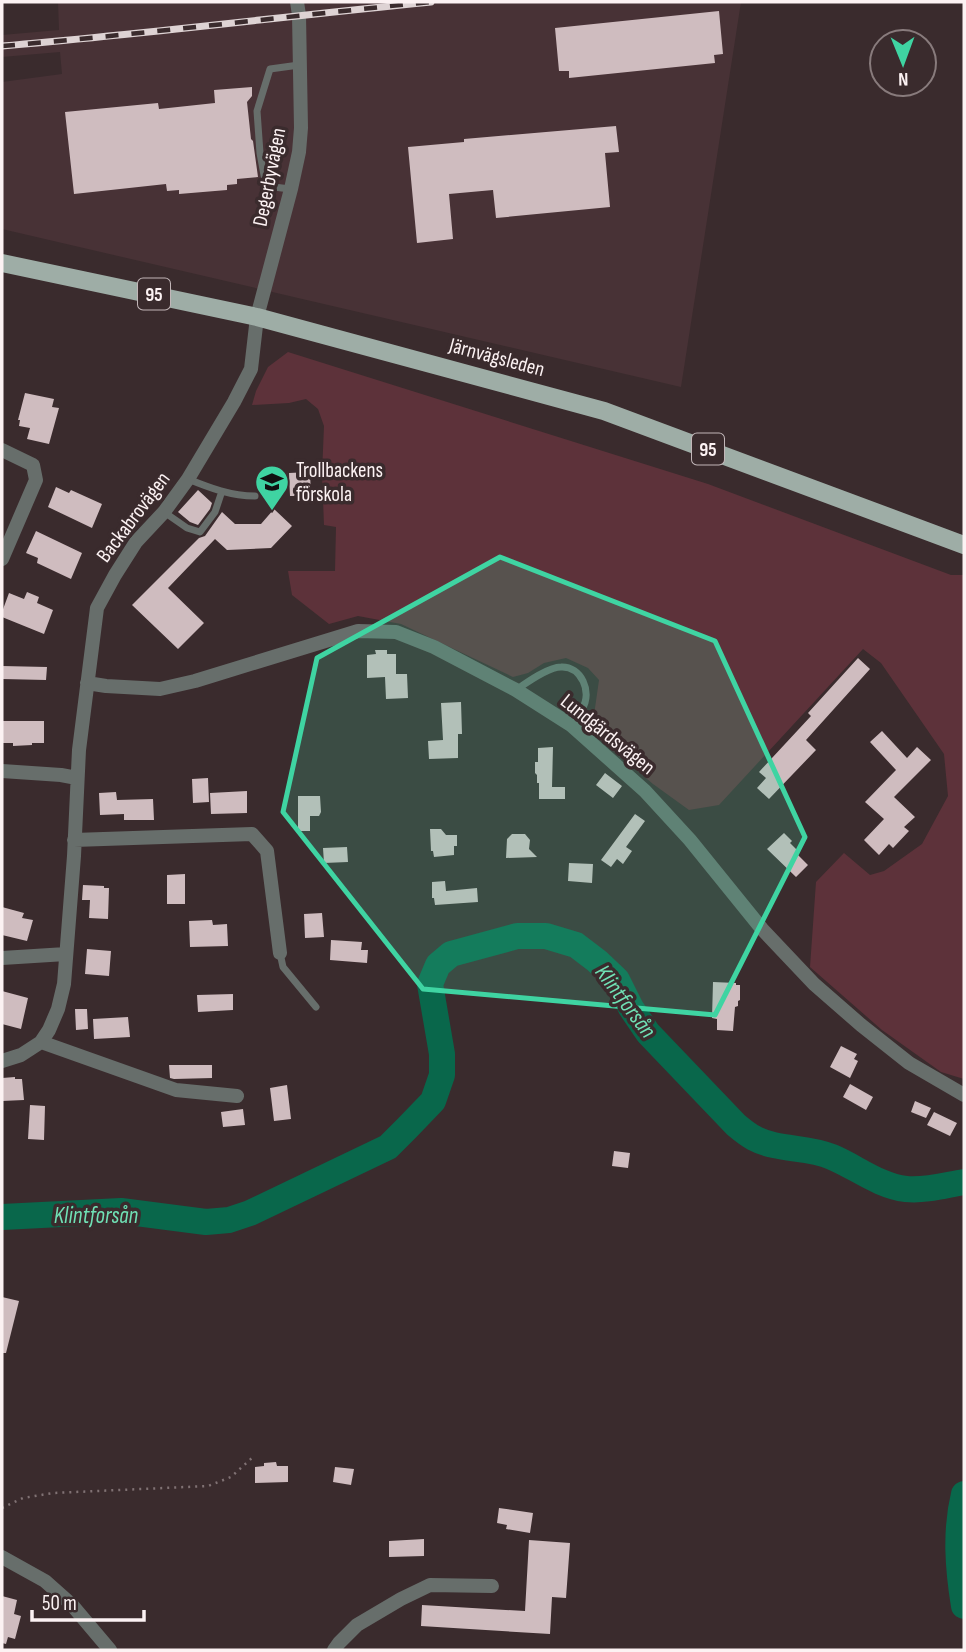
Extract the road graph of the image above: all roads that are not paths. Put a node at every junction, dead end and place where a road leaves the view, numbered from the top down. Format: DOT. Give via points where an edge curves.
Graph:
graph roads {
  1 [pos="297,2"];
  2 [pos="299,65"];
  3 [pos="291,189"];
  4 [pos="2,263"];
  5 [pos="257,317"];
  6 [pos="2,450"];
  7 [pos="188,479"];
  8 [pos="222,491"];
  9 [pos="255,496"];
  10 [pos="163,512"];
  11 [pos="964,545"];
  12 [pos="2,559"];
  13 [pos="87,683"];
  14 [pos="516,690"];
  15 [pos="562,720"];
  16 [pos="2,771"];
  17 [pos="77,778"];
  18 [pos="74,840"];
  19 [pos="280,953"];
  20 [pos="65,954"];
  21 [pos="2,958"];
  22 [pos="316,1007"];
  23 [pos="41,1042"];
  24 [pos="2,1062"];
  25 [pos="964,1095"];
  26 [pos="237,1096"];
  27 [pos="2,1557"];
  28 [pos="492,1586"];
  29 [pos="110,1650"];
  30 [pos="334,1650"];
  1 -- 2 [label="street, Degerbyvägen"];
  2 -- 3 [label="street, Degerbyvägen" via="301,128"];
  2 -- 3 [label="lane" via="270,69 257,111 266,186"];
  3 -- 5 [label="street, Degerbyvägen"];
  4 -- 5 [label="main road, Järnvägsleden / 95"];
  5 -- 7 [label="street, Backabrovägen" via="251,369"];
  5 -- 11 [label="main road, Järnvägsleden / 95" via="604,411"];
  6 -- 12 [label="street" via="33,465 36,480"];
  7 -- 8 [label="lane"];
  7 -- 10 [label="street, Backabrovägen"];
  8 -- 9 [label="lane"];
  8 -- 10 [label="lane" via="215,512 200,532"];
  10 -- 13 [label="street, Backabrovägen" via="136,542 97,608"];
  13 -- 14 [label="street, Lundgärdsvägen" via="160,689 358,631 396,632"];
  13 -- 17 [label="street, Backabrovägen"];
  14 -- 15 [label="street, Lundgärdsvägen"];
  14 -- 15 [label="lane" via="547,671 573,669 581,677 586,699 582,710"];
  15 -- 25 [label="street, Lundgärdsvägen" via="645,791 814,984 909,1063"];
  16 -- 17 [label="street"];
  17 -- 18 [label="street, Backabrovägen"];
  18 -- 19 [label="street" via="252,834 267,851"];
  18 -- 20 [label="street, Backabrovägen"];
  19 -- 22 [label="lane" via="283,967"];
  20 -- 21 [label="street"];
  20 -- 23 [label="street, Backabrovägen" via="58,1009"];
  23 -- 24 [label="street"];
  23 -- 26 [label="street" via="176,1090"];
  27 -- 29 [label="street" via="45,1581"];
  28 -- 30 [label="street" via="430,1585 357,1625"];
}
